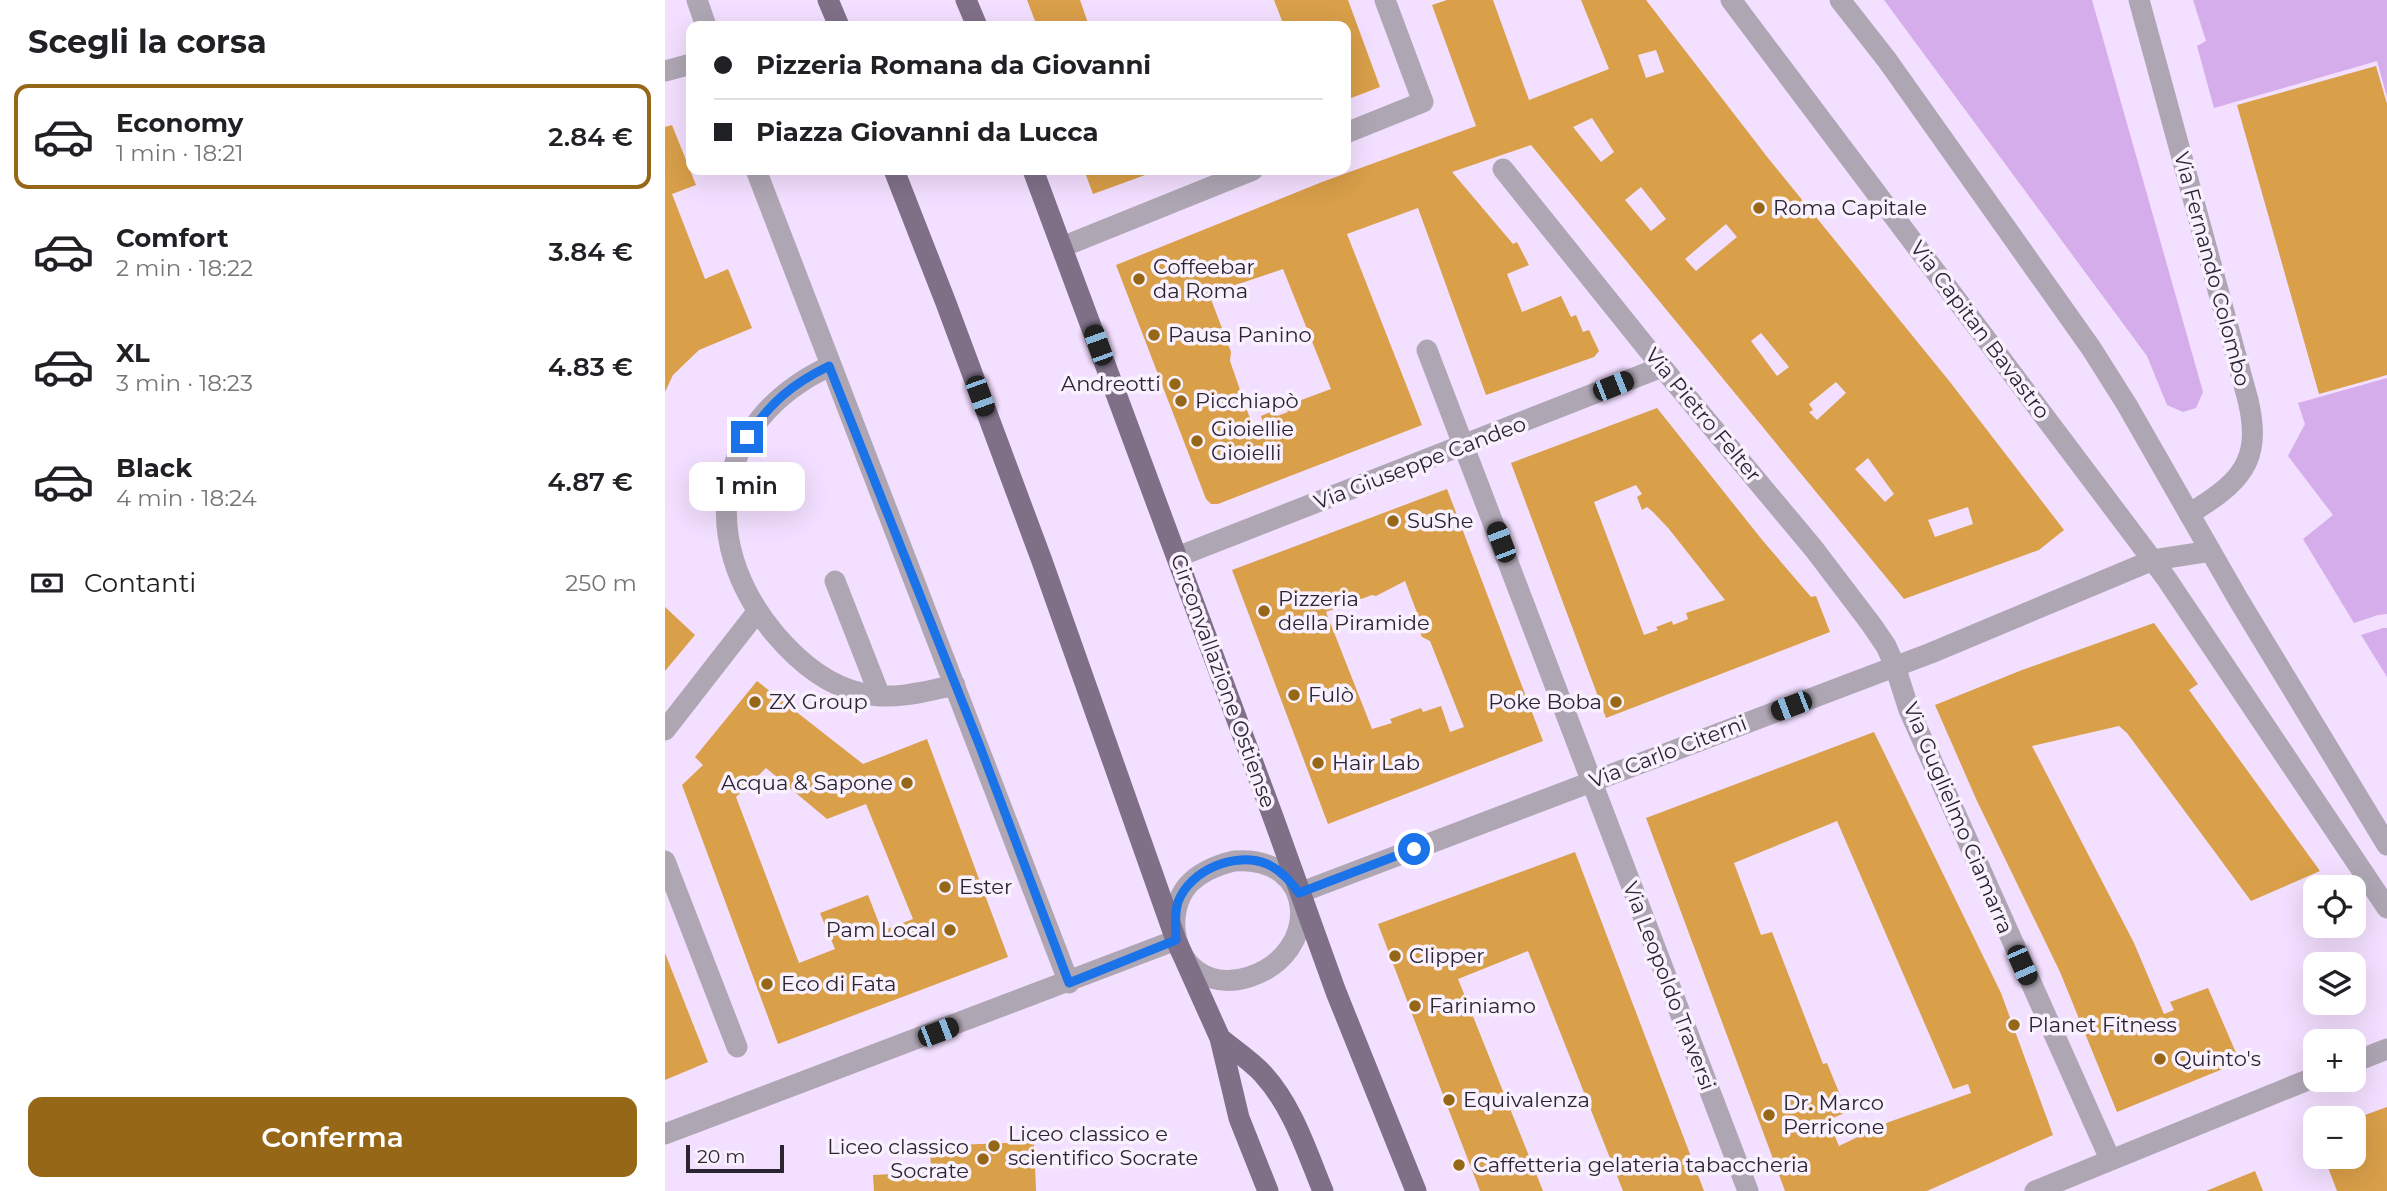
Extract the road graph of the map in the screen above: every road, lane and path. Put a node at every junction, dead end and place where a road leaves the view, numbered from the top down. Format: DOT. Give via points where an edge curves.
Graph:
graph roads {
  1 [pos="697,0"];
  2 [pos="828,0"];
  3 [pos="966,0"];
  4 [pos="1385,0"];
  5 [pos="1731,0"];
  6 [pos="1840,0"];
  7 [pos="2139,0"];
  8 [pos="704,21"];
  9 [pos="837,21"];
  10 [pos="975,21"];
  11 [pos="686,65"];
  12 [pos="665,71"];
  13 [pos="1351,131"];
  14 [pos="1503,169"];
  15 [pos="758,175"];
  16 [pos="896,175"];
  17 [pos="1035,175"];
  18 [pos="1241,175"];
  19 [pos="1062,247"];
  20 [pos="1427,350"];
  21 [pos="829,366"];
  22 [pos="1662,367"];
  23 [pos="1465,445"];
  24 [pos="2189,514"];
  25 [pos="2211,551"];
  26 [pos="1177,557"];
  27 [pos="2153,560"];
  28 [pos="835,581"];
  29 [pos="757,612"];
  30 [pos="1895,666"];
  31 [pos="955,685"];
  32 [pos="880,696"];
  33 [pos="665,730"];
  34 [pos="1590,782"];
  35 [pos="2387,845"];
  36 [pos="665,862"];
  37 [pos="1299,893"];
  38 [pos="2387,908"];
  39 [pos="1176,940"];
  40 [pos="1069,983"];
  41 [pos="1220,1038"];
  42 [pos="737,1047"];
  43 [pos="2387,1049"];
  44 [pos="2366,1057"];
  45 [pos="2303,1082"];
  46 [pos="665,1134"];
  47 [pos="2110,1160"];
  48 [pos="1268,1191"];
  49 [pos="1323,1191"];
  50 [pos="1416,1191"];
  51 [pos="1748,1191"];
  52 [pos="2035,1191"];
  1 -- 8 [label="street"];
  2 -- 9 [label="main road"];
  3 -- 10 [label="main road"];
  4 -- 13 [label="street" via="1423,102"];
  5 -- 27 [label="street, Via Capitan Bavastro"];
  6 -- 24 [label="street" via="2091,348"];
  7 -- 24 [label="street, Via Fernando Colombo" via="2252,426 2251,448 2242,473"];
  11 -- 12 [label="street"];
  14 -- 22 [label="street, Via Pietro Felter"];
  15 -- 21 [label="street"];
  16 -- 39 [label="main road" via="1042,561"];
  17 -- 19 [label="main road, Circonvallazione Ostiense"];
  18 -- 19 [label="street"];
  19 -- 26 [label="main road, Circonvallazione Ostiense"];
  20 -- 23 [label="street, Via Leopoldo Traversi"];
  21 -- 29 [label="street" via="779,397 747,437 728,482 726,523 731,553"];
  21 -- 31 [label="street"];
  22 -- 23 [label="street, Via Giuseppe Candeo"];
  22 -- 30 [label="street, Via Pietro Felter" via="1814,550 1871,624"];
  23 -- 26 [label="street, Via Giuseppe Candeo"];
  23 -- 34 [label="street, Via Leopoldo Traversi"];
  24 -- 25 [label="street"];
  25 -- 27 [label="street"];
  25 -- 35 [label="street"];
  26 -- 37 [label="main road, Circonvallazione Ostiense"];
  27 -- 30 [label="street, Via Carlo Citerni"];
  27 -- 38 [label="street, Via Capitan Bavastro"];
  28 -- 32 [label="street"];
  29 -- 32 [label="street" via="795,655 823,677 852,691"];
  29 -- 33 [label="street"];
  30 -- 34 [label="street, Via Carlo Citerni"];
  30 -- 47 [label="street, Via Guglielmo Ciamarra" via="1909,710"];
  31 -- 32 [label="street"];
  31 -- 40 [label="street"];
  34 -- 37 [label="street, Via Carlo Citerni"];
  34 -- 51 [label="street, Via Leopoldo Traversi"];
  36 -- 42 [label="street"];
  37 -- 39 [label="street" via="1267,864 1246,860 1221,864 1198,877 1182,894 1175,912"];
  37 -- 39 [label="street" via="1301,922 1296,941 1266,971 1241,980 1207,977 1192,966"];
  37 -- 50 [label="main road, Circonvallazione Ostiense"];
  39 -- 40 [label="street"];
  39 -- 41 [label="main road"];
  40 -- 46 [label="street"];
  41 -- 48 [label="main road" via="1239,1118"];
  41 -- 49 [label="main road" via="1263,1074 1282,1098"];
  43 -- 44 [label="street"];
  45 -- 47 [label="street"];
  47 -- 52 [label="street"];
}
